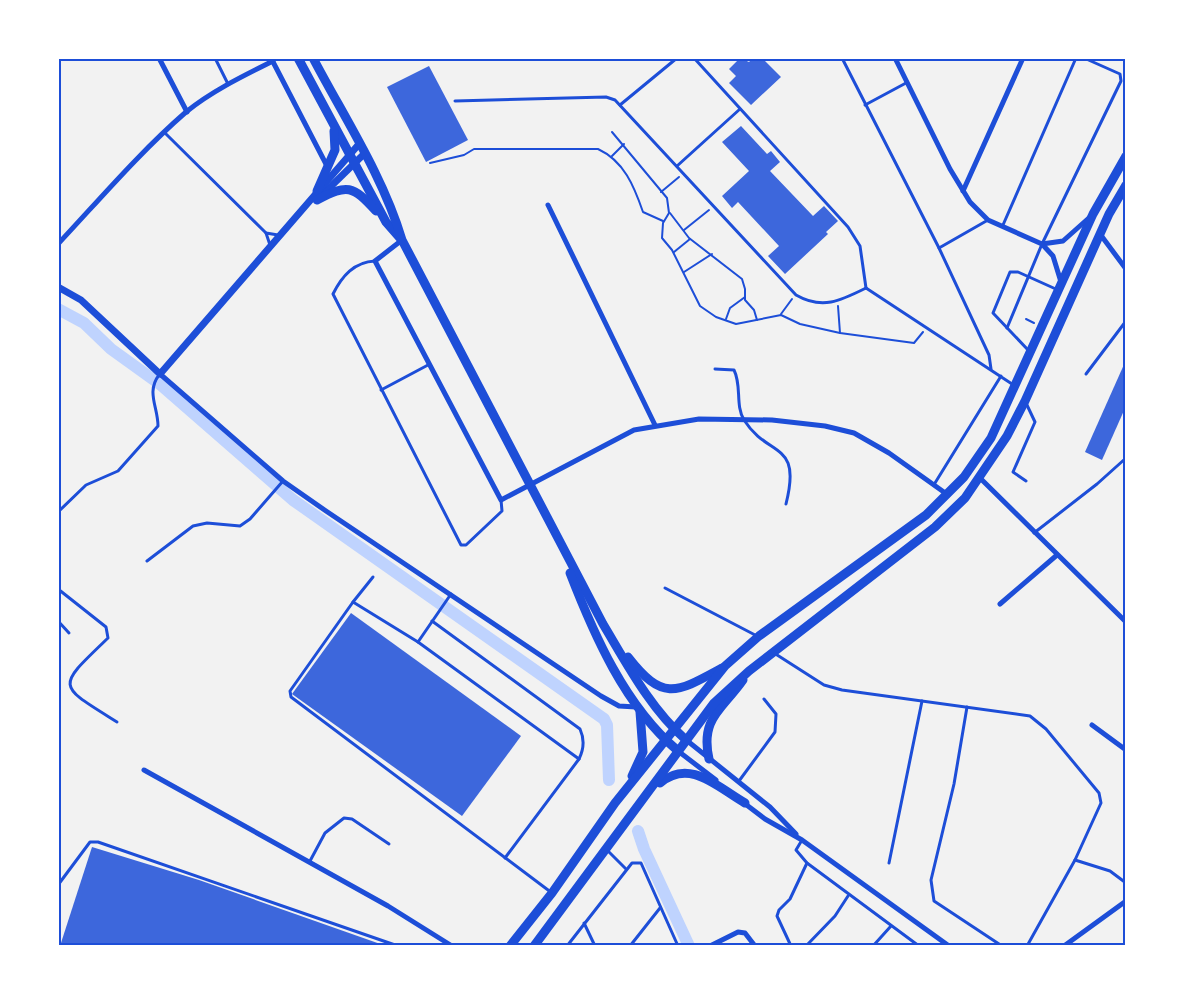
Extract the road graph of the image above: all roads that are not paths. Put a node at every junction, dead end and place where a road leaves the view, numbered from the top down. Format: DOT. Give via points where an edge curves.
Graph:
graph roads {
  1 [pos="159,58"];
  2 [pos="215,58"];
  3 [pos="298,58"];
  4 [pos="677,58"];
  5 [pos="693,58"];
  6 [pos="842,58"];
  7 [pos="895,58"];
  8 [pos="1023,58"];
  9 [pos="1076,58"];
  10 [pos="1084,58"];
  11 [pos="313,59"];
  12 [pos="272,60"];
  13 [pos="907,82"];
  14 [pos="228,84"];
  15 [pos="455,101"];
  16 [pos="620,105"];
  17 [pos="865,105"];
  18 [pos="740,109"];
  19 [pos="187,112"];
  20 [pos="331,119"];
  21 [pos="165,133"];
  22 [pos="359,144"];
  23 [pos="364,154"];
  24 [pos="1125,156"];
  25 [pos="351,159"];
  26 [pos="327,166"];
  27 [pos="677,167"];
  28 [pos="1125,185"];
  29 [pos="963,191"];
  30 [pos="317,195"];
  31 [pos="548,205"];
  32 [pos="1093,214"];
  33 [pos="988,220"];
  34 [pos="386,222"];
  35 [pos="1002,227"];
  36 [pos="266,233"];
  37 [pos="1100,234"];
  38 [pos="279,236"];
  39 [pos="402,240"];
  40 [pos="58,244"];
  41 [pos="1042,244"];
  42 [pos="270,246"];
  43 [pos="939,248"];
  44 [pos="375,261"];
  45 [pos="1125,269"];
  46 [pos="1029,277"];
  47 [pos="58,287"];
  48 [pos="866,288"];
  49 [pos="1061,288"];
  50 [pos="1125,321"];
  51 [pos="1007,328"];
  52 [pos="1031,352"];
  53 [pos="428,365"];
  54 [pos="715,369"];
  55 [pos="991,369"];
  56 [pos="160,374"];
  57 [pos="1086,374"];
  58 [pos="1001,376"];
  59 [pos="1016,386"];
  60 [pos="381,390"];
  61 [pos="1025,401"];
  62 [pos="743,419"];
  63 [pos="655,425"];
  64 [pos="1125,458"];
  65 [pos="980,478"];
  66 [pos="284,481"];
  67 [pos="1026,481"];
  68 [pos="935,483"];
  69 [pos="528,484"];
  70 [pos="948,495"];
  71 [pos="501,500"];
  72 [pos="786,504"];
  73 [pos="58,512"];
  74 [pos="554,531"];
  75 [pos="1034,533"];
  76 [pos="1057,555"];
  77 [pos="147,561"];
  78 [pos="373,577"];
  79 [pos="664,588"];
  80 [pos="58,589"];
  81 [pos="451,594"];
  82 [pos="353,602"];
  83 [pos="1000,604"];
  84 [pos="1125,611"];
  85 [pos="1119,616"];
  86 [pos="58,621"];
  87 [pos="432,621"];
  88 [pos="1125,622"];
  89 [pos="603,624"];
  90 [pos="69,633"];
  91 [pos="759,636"];
  92 [pos="418,642"];
  93 [pos="773,652"];
  94 [pos="725,666"];
  95 [pos="749,671"];
  96 [pos="764,699"];
  97 [pos="922,701"];
  98 [pos="967,707"];
  99 [pos="638,710"];
  100 [pos="117,722"];
  101 [pos="1092,725"];
  102 [pos="674,729"];
  103 [pos="685,739"];
  104 [pos="666,740"];
  105 [pos="677,750"];
  106 [pos="1125,750"];
  107 [pos="579,759"];
  108 [pos="709,759"];
  109 [pos="144,770"];
  110 [pos="738,783"];
  111 [pos="625,791"];
  112 [pos="651,791"];
  113 [pos="745,803"];
  114 [pos="801,840"];
  115 [pos="390,844"];
  116 [pos="606,849"];
  117 [pos="505,858"];
  118 [pos="1076,860"];
  119 [pos="309,863"];
  120 [pos="807,863"];
  121 [pos="889,863"];
  122 [pos="627,870"];
  123 [pos="1125,884"];
  124 [pos="58,885"];
  125 [pos="552,893"];
  126 [pos="848,896"];
  127 [pos="1125,901"];
  128 [pos="660,908"];
  129 [pos="584,923"];
  130 [pos="891,926"];
  131 [pos="398,945"];
  132 [pos="452,945"];
  133 [pos="510,945"];
  134 [pos="534,945"];
  135 [pos="567,945"];
  136 [pos="595,945"];
  137 [pos="630,945"];
  138 [pos="678,945"];
  139 [pos="710,945"];
  140 [pos="755,945"];
  141 [pos="791,945"];
  142 [pos="806,945"];
  143 [pos="873,945"];
  144 [pos="919,945"];
  145 [pos="949,945"];
  146 [pos="1002,945"];
  147 [pos="1027,945"];
  148 [pos="1064,945"];
  1 -- 19 [label="street"];
  2 -- 14 [label="lane"];
  3 -- 20 [label="highway"];
  4 -- 16 [label="lane"];
  5 -- 18 [label="lane"];
  6 -- 17 [label="lane"];
  7 -- 13 [label="street"];
  8 -- 29 [label="street"];
  9 -- 35 [label="lane"];
  10 -- 41 [label="lane" via="1120,74 1121,81"];
  11 -- 22 [label="highway"];
  12 -- 14 [label="street"];
  12 -- 26 [label="street"];
  13 -- 17 [label="lane"];
  13 -- 29 [label="street"];
  14 -- 19 [label="street"];
  15 -- 16 [label="lane" via="606,97"];
  16 -- 27 [label="lane"];
  17 -- 43 [label="lane"];
  18 -- 27 [label="lane"];
  18 -- 48 [label="lane" via="848,226 860,246"];
  19 -- 21 [label="street"];
  20 -- 25 [label="highway"];
  20 -- 26 [label="highway" via="336,142"];
  21 -- 36 [label="lane"];
  21 -- 40 [label="street"];
  22 -- 23 [label="highway"];
  22 -- 25 [label="street"];
  23 -- 25 [label="street"];
  23 -- 39 [label="highway"];
  24 -- 32 [label="highway"];
  25 -- 30 [label="street"];
  25 -- 34 [label="highway"];
  26 -- 30 [label="highway"];
  27 -- 48 [label="lane" via="796,295 815,304 838,300"];
  28 -- 37 [label="highway"];
  29 -- 33 [label="street"];
  30 -- 34 [label="highway" via="353,189"];
  30 -- 38 [label="street"];
  31 -- 63 [label="street"];
  32 -- 41 [label="street" via="1063,241"];
  32 -- 49 [label="highway"];
  33 -- 35 [label="street"];
  33 -- 43 [label="lane"];
  34 -- 39 [label="highway"];
  35 -- 41 [label="street"];
  36 -- 38 [label="lane"];
  36 -- 42 [label="lane"];
  37 -- 45 [label="street"];
  37 -- 61 [label="highway"];
  38 -- 42 [label="street"];
  39 -- 44 [label="street"];
  39 -- 69 [label="highway"];
  41 -- 46 [label="lane"];
  41 -- 49 [label="street" via="1055,260"];
  42 -- 56 [label="street"];
  43 -- 55 [label="lane" via="989,355"];
  44 -- 53 [label="street"];
  44 -- 60 [label="lane" via="361,261 333,294"];
  46 -- 49 [label="lane"];
  46 -- 51 [label="lane"];
  46 -- 51 [label="lane" via="1010,272 994,308 994,316"];
  47 -- 56 [label="street" via="81,300"];
  48 -- 55 [label="lane"];
  49 -- 52 [label="highway"];
  50 -- 57 [label="lane"];
  51 -- 52 [label="lane"];
  52 -- 59 [label="highway"];
  53 -- 60 [label="lane"];
  53 -- 71 [label="street"];
  54 -- 62 [label="lane" via="734,370"];
  55 -- 58 [label="lane"];
  56 -- 66 [label="street"];
  56 -- 73 [label="lane" via="151,391 158,426 118,471 86,485"];
  58 -- 59 [label="lane"];
  58 -- 68 [label="lane"];
  59 -- 70 [label="highway" via="991,438"];
  60 -- 71 [label="lane" via="461,545 466,545 502,512"];
  61 -- 65 [label="highway"];
  61 -- 67 [label="lane" via="1035,422 1013,472"];
  62 -- 63 [label="street"];
  62 -- 68 [label="street" via="801,423 854,434"];
  62 -- 72 [label="lane" via="759,438 780,450 790,466"];
  63 -- 69 [label="street" via="619,437"];
  64 -- 75 [label="lane"];
  65 -- 75 [label="street"];
  65 -- 93 [label="highway" via="935,527"];
  66 -- 77 [label="lane" via="240,526 193,526"];
  66 -- 81 [label="street"];
  68 -- 70 [label="street"];
  69 -- 71 [label="street"];
  69 -- 74 [label="highway"];
  70 -- 91 [label="highway"];
  74 -- 89 [label="highway"];
  74 -- 99 [label="highway" via="584,609"];
  75 -- 76 [label="street"];
  76 -- 83 [label="street"];
  76 -- 85 [label="street"];
  78 -- 82 [label="lane"];
  79 -- 91 [label="lane"];
  80 -- 100 [label="lane" via="109,632 108,638 71,674 69,686 74,695"];
  81 -- 87 [label="lane"];
  81 -- 99 [label="street" via="601,696"];
  82 -- 92 [label="lane"];
  82 -- 117 [label="lane" via="290,691 291,697"];
  84 -- 85 [label="lane"];
  85 -- 88 [label="street"];
  86 -- 90 [label="lane"];
  87 -- 92 [label="lane"];
  87 -- 107 [label="lane" via="580,729 584,744"];
  89 -- 94 [label="highway" via="654,686 670,690 681,687"];
  89 -- 102 [label="highway" via="635,678"];
  91 -- 94 [label="highway"];
  92 -- 107 [label="lane"];
  93 -- 95 [label="highway"];
  93 -- 97 [label="lane" via="824,685"];
  94 -- 102 [label="highway"];
  95 -- 103 [label="highway" via="714,703"];
  95 -- 108 [label="highway" via="715,713 708,728"];
  96 -- 110 [label="lane" via="776,714 775,732"];
  97 -- 98 [label="lane"];
  97 -- 121 [label="lane"];
  98 -- 118 [label="lane" via="1037,720 1099,793 1101,803 1096,818"];
  98 -- 146 [label="lane" via="931,892 934,901"];
  99 -- 104 [label="highway"];
  99 -- 111 [label="highway" via="643,752"];
  101 -- 106 [label="street"];
  102 -- 103 [label="highway"];
  102 -- 104 [label="highway"];
  103 -- 105 [label="highway"];
  103 -- 108 [label="street"];
  104 -- 105 [label="highway"];
  104 -- 111 [label="highway"];
  105 -- 112 [label="highway"];
  105 -- 113 [label="street"];
  107 -- 117 [label="lane"];
  108 -- 110 [label="street"];
  109 -- 119 [label="street"];
  110 -- 114 [label="street" via="770,807"];
  111 -- 125 [label="highway"];
  112 -- 113 [label="highway" via="668,776 691,772"];
  112 -- 116 [label="highway"];
  113 -- 114 [label="street"];
  114 -- 120 [label="lane" via="796,850"];
  114 -- 145 [label="street"];
  115 -- 119 [label="lane" via="352,819 344,818 326,833"];
  116 -- 122 [label="lane"];
  116 -- 134 [label="highway"];
  117 -- 125 [label="lane"];
  118 -- 123 [label="lane" via="1110,871"];
  118 -- 147 [label="lane"];
  119 -- 132 [label="street"];
  120 -- 126 [label="lane"];
  120 -- 141 [label="lane" via="777,916"];
  122 -- 128 [label="lane" via="632,863 640,863"];
  122 -- 129 [label="lane"];
  124 -- 131 [label="lane" via="83,849 90,842 98,842"];
  125 -- 133 [label="highway"];
  126 -- 130 [label="lane"];
  126 -- 142 [label="lane" via="835,916"];
  127 -- 148 [label="street"];
  128 -- 137 [label="lane"];
  128 -- 138 [label="lane"];
  129 -- 135 [label="lane"];
  129 -- 136 [label="lane"];
  130 -- 143 [label="lane"];
  130 -- 144 [label="lane"];
  139 -- 140 [label="street" via="738,932 745,933"];
}
